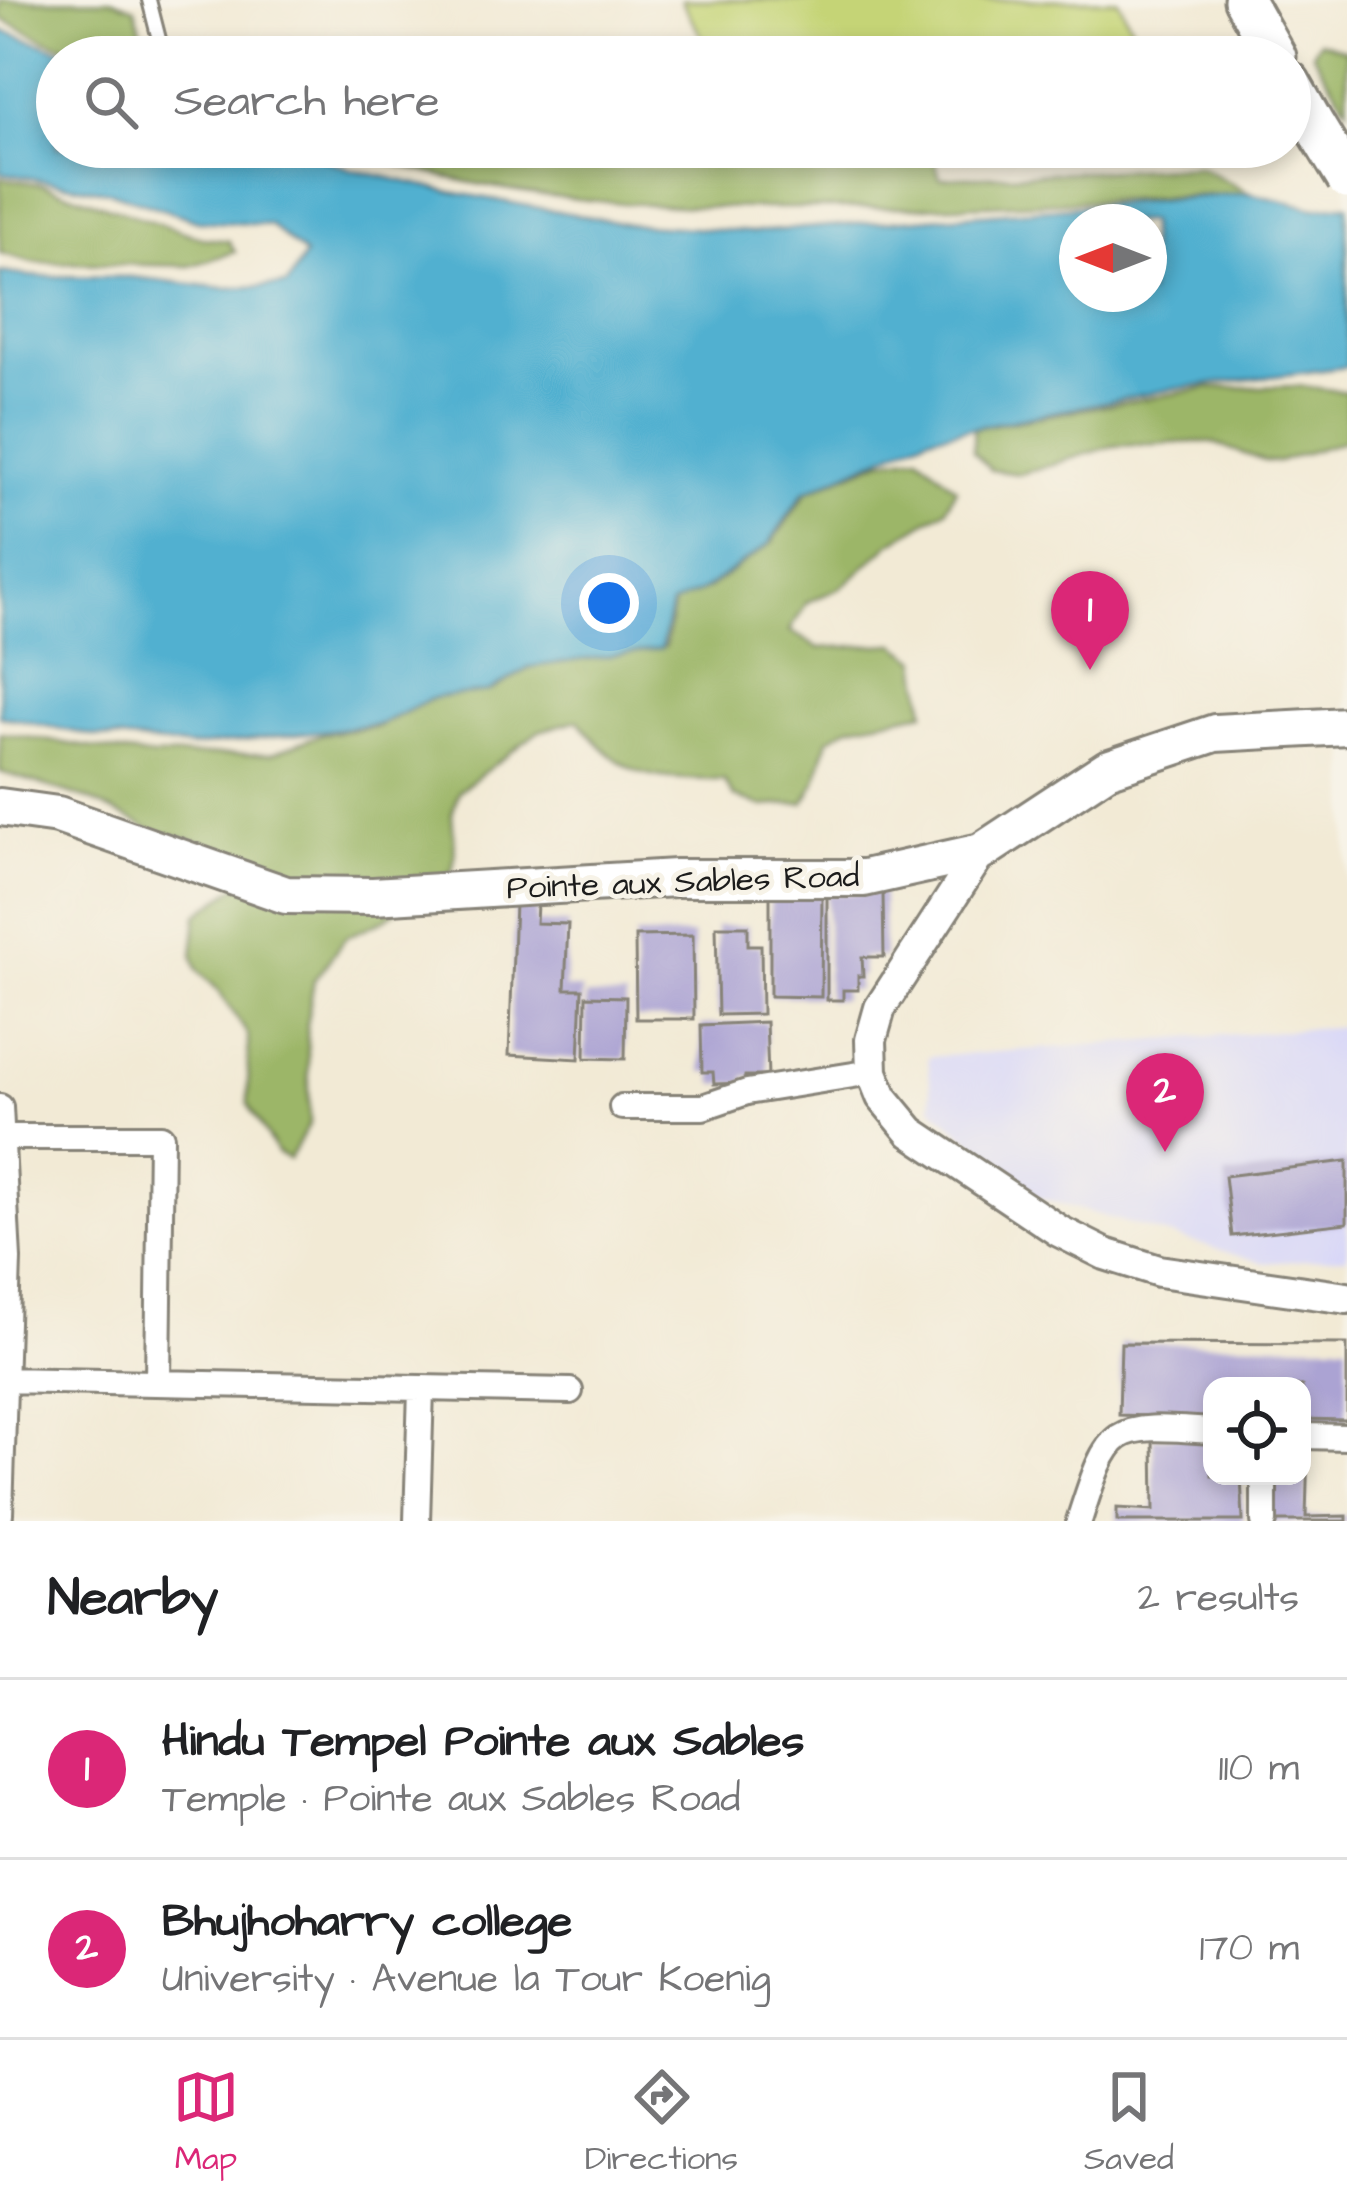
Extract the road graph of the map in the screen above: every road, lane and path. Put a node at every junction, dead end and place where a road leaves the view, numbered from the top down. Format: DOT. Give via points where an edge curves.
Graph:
graph roads {
  1 [pos="148,0"];
  2 [pos="1244,0"];
  3 [pos="158,36"];
  4 [pos="1264,36"];
  5 [pos="1311,119"];
  6 [pos="1347,179"];
  7 [pos="1347,726"];
  8 [pos="0,808"];
  9 [pos="981,852"];
  10 [pos="872,1072"];
  11 [pos="0,1107"];
  12 [pos="622,1107"];
  13 [pos="2,1137"];
  14 [pos="1347,1298"];
  15 [pos="3,1380"];
  16 [pos="158,1382"];
  17 [pos="421,1389"];
  18 [pos="570,1391"];
  19 [pos="1203,1430"];
  20 [pos="1311,1436"];
  21 [pos="1347,1437"];
  22 [pos="1264,1485"];
  23 [pos="0,1514"];
  24 [pos="417,1521"];
  25 [pos="1079,1521"];
  26 [pos="1264,1521"];
  1 -- 3 [label="lane"];
  2 -- 4 [label="main road"];
  5 -- 6 [label="main road, bridge"];
  7 -- 9 [label="main road, Pointe aux Sables Road" via="1215,733 1107,769"];
  8 -- 9 [label="main road, Pointe aux Sables Road" via="58,815 286,895 864,878"];
  9 -- 10 [label="street" via="880,1009"];
  10 -- 12 [label="street" via="704,1107"];
  10 -- 14 [label="street" via="911,1132 1106,1255 1160,1271"];
  11 -- 13 [label="street"];
  13 -- 15 [label="street"];
  13 -- 16 [label="street" via="161,1137"];
  15 -- 16 [label="street"];
  15 -- 23 [label="street"];
  16 -- 17 [label="street"];
  17 -- 18 [label="street"];
  17 -- 24 [label="street"];
  19 -- 25 [label="street" via="1124,1432 1100,1456"];
  20 -- 21 [label="street"];
  22 -- 26 [label="street"];
}
